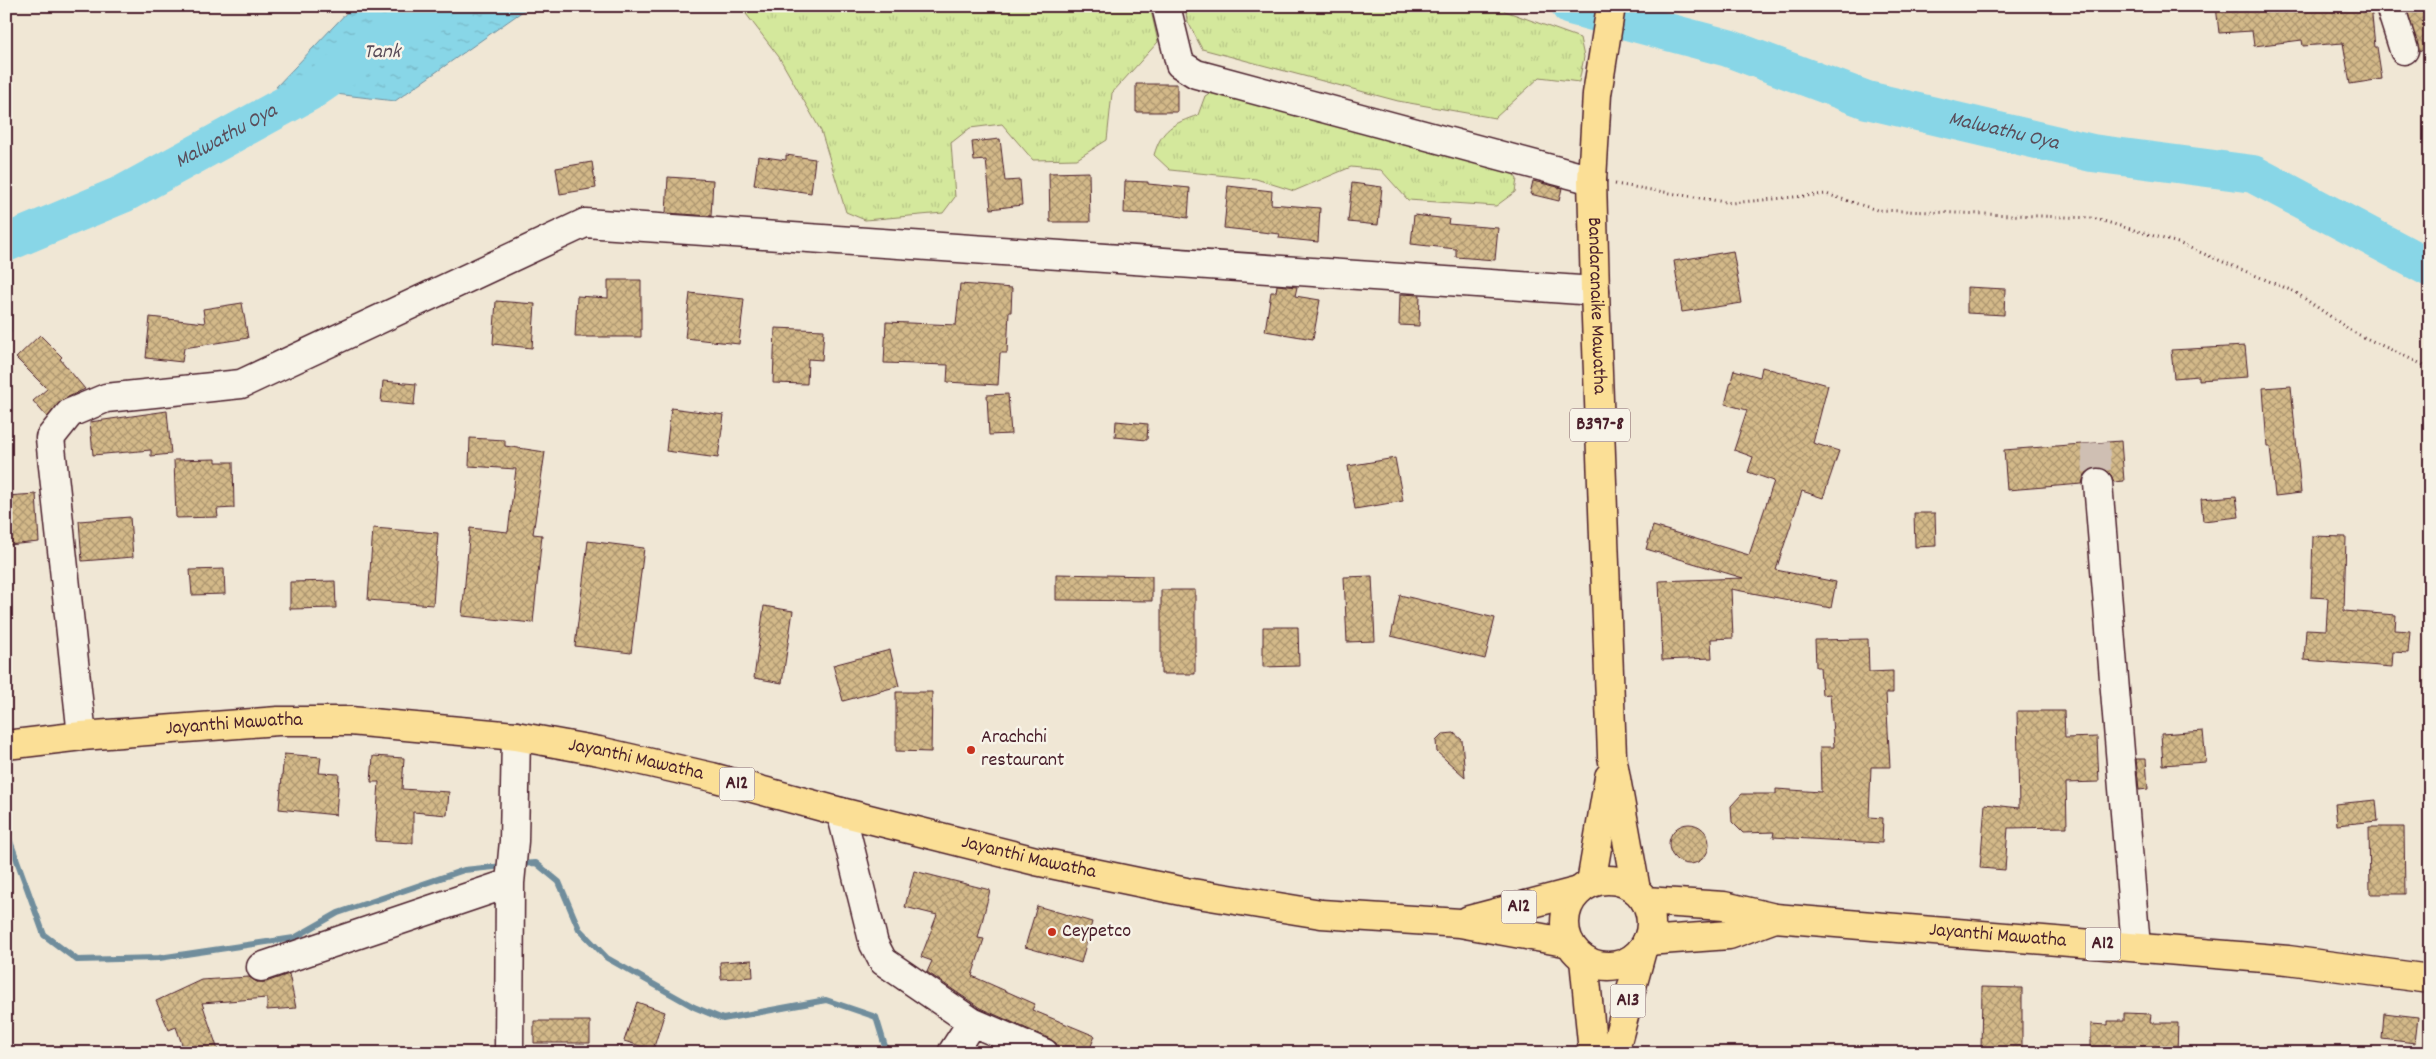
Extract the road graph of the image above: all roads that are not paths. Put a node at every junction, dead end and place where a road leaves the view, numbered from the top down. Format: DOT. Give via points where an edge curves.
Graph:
graph roads {
  1 [pos="1166,6"];
  2 [pos="1611,6"];
  3 [pos="2390,6"];
  4 [pos="2404,50"];
  5 [pos="1592,180"];
  6 [pos="1595,291"];
  7 [pos="2098,483"];
  8 [pos="82,736"];
  9 [pos="516,736"];
  10 [pos="6,745"];
  11 [pos="1612,756"];
  12 [pos="841,812"];
  13 [pos="510,878"];
  14 [pos="1585,887"];
  15 [pos="1640,896"];
  16 [pos="1775,918"];
  17 [pos="1460,922"];
  18 [pos="1644,946"];
  19 [pos="2136,947"];
  20 [pos="1577,951"];
  21 [pos="261,967"];
  22 [pos="2430,978"];
  23 [pos="972,1022"];
  24 [pos="509,1053"];
  25 [pos="952,1053"];
  26 [pos="1044,1053"];
  27 [pos="1593,1053"];
  28 [pos="1614,1053"];
  1 -- 5 [label="street" via="1180,64 1196,74"];
  2 -- 5 [label="main road, Bandaranaike Mawatha / B397-8" via="1597,94"];
  3 -- 4 [label="street"];
  5 -- 6 [label="main road, Bandaranaike Mawatha / B397-8"];
  6 -- 8 [label="street" via="586,223 241,384 106,398 70,413 50,438"];
  6 -- 11 [label="main road, Bandaranaike Mawatha / B397-8"];
  7 -- 19 [label="street"];
  8 -- 9 [label="main road, Jayanthi Mawatha / A12" via="278,721 350,721"];
  8 -- 10 [label="main road, Jayanthi Mawatha / A12"];
  9 -- 12 [label="main road, Jayanthi Mawatha / A12" via="712,777"];
  9 -- 13 [label="street"];
  11 -- 14 [label="main road, Bandaranaike Mawatha / B397-8"];
  11 -- 15 [label="main road, Bandaranaike Mawatha / B397-8"];
  12 -- 17 [label="main road, Jayanthi Mawatha / A12" via="1036,861 1186,892 1321,914"];
  12 -- 23 [label="street" via="874,944 883,961"];
  13 -- 21 [label="street"];
  13 -- 24 [label="street"];
  14 -- 15 [label="main road" via="1603,880 1615,881"];
  14 -- 17 [label="main road, Jayanthi Mawatha / A12"];
  14 -- 20 [label="main road" via="1570,902 1566,915 1566,930"];
  15 -- 16 [label="main road, Jayanthi Mawatha / A12" via="1724,906"];
  15 -- 18 [label="main road" via="1650,914 1651,928"];
  16 -- 18 [label="main road, Jayanthi Mawatha / A12" via="1728,935"];
  16 -- 19 [label="main road, Jayanthi Mawatha / A12"];
  17 -- 20 [label="main road, Jayanthi Mawatha / A12"];
  18 -- 20 [label="main road" via="1630,960 1615,966 1599,965"];
  18 -- 28 [label="main road, A13"];
  19 -- 22 [label="main road, Jayanthi Mawatha / A12" via="2288,960"];
  20 -- 27 [label="main road, A13"];
  23 -- 25 [label="street"];
  23 -- 26 [label="street"];
}
